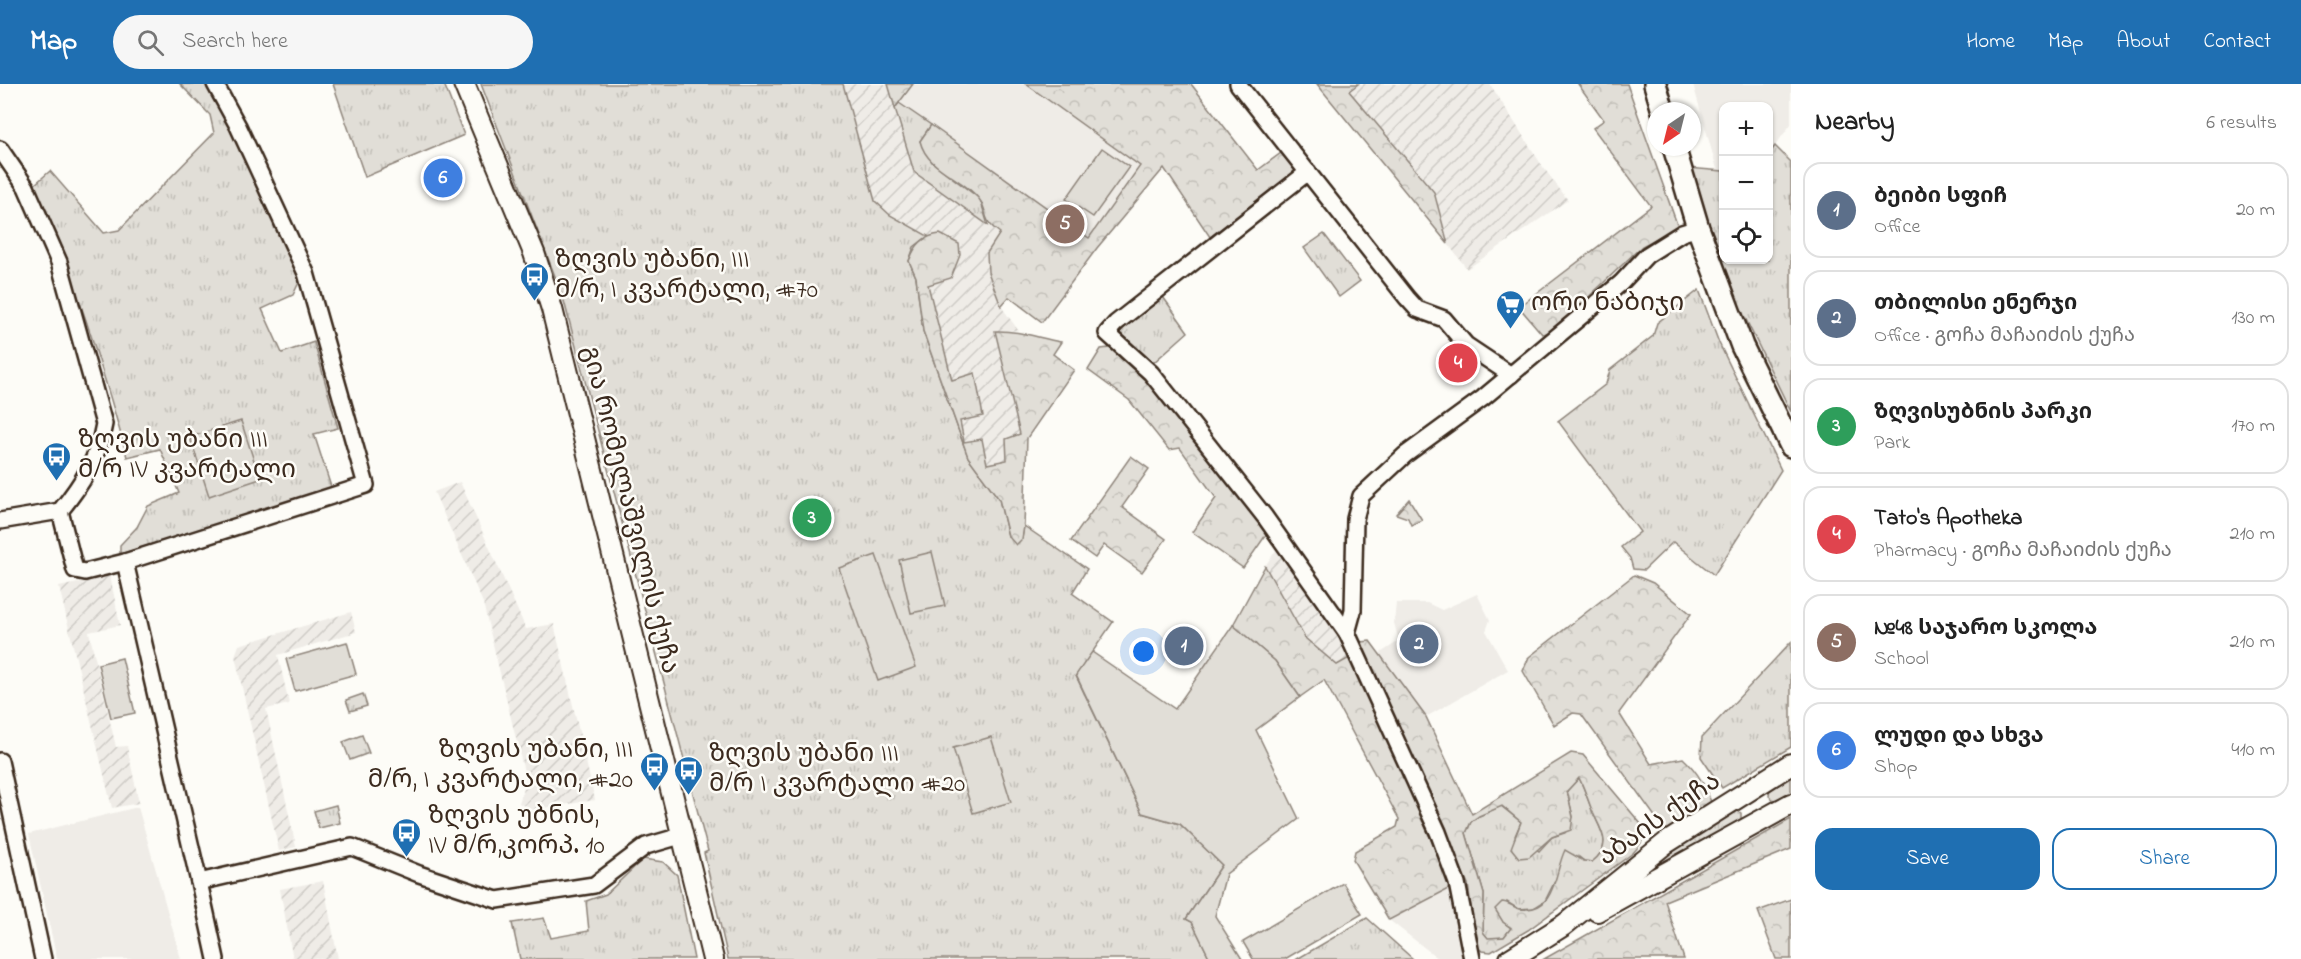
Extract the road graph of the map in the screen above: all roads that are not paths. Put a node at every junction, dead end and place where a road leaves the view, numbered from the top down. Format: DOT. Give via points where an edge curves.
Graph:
graph roads {
  1 [pos="215,84"];
  2 [pos="464,84"];
  3 [pos="1238,84"];
  4 [pos="1655,84"];
  5 [pos="1660,102"];
  6 [pos="0,148"];
  7 [pos="1677,156"];
  8 [pos="1308,172"];
  9 [pos="1698,228"];
  10 [pos="1511,375"];
  11 [pos="1791,446"];
  12 [pos="60,511"];
  13 [pos="0,521"];
  14 [pos="125,562"];
  15 [pos="1347,633"];
  16 [pos="0,761"];
  17 [pos="1791,764"];
  18 [pos="1768,779"];
  19 [pos="1726,805"];
  20 [pos="1789,805"];
  21 [pos="1741,832"];
  22 [pos="684,835"];
  23 [pos="199,882"];
  24 [pos="1564,925"];
  25 [pos="44,959"];
  26 [pos="216,959"];
  27 [pos="712,959"];
  28 [pos="1472,959"];
  29 [pos="1510,959"];
  1 -- 14 [label="street" via="306,273 366,485"];
  2 -- 22 [label="street, გია რომელაშვილის ქუჩა" via="534,253 552,309"];
  3 -- 8 [label="street"];
  4 -- 5 [label="main road"];
  6 -- 12 [label="street" via="26,187 59,262 104,424 99,449 80,488"];
  7 -- 9 [label="main road"];
  8 -- 10 [label="street" via="1417,309 1444,319 1466,345"];
  8 -- 15 [label="street" via="1107,333 1151,373 1202,436"];
  9 -- 10 [label="street" via="1682,233 1647,255 1621,283"];
  9 -- 11 [label="main road" via="1742,346"];
  10 -- 15 [label="street" via="1405,455 1361,496 1355,519 1353,611"];
  12 -- 13 [label="street"];
  12 -- 14 [label="street" via="75,570 85,572"];
  14 -- 23 [label="street"];
  15 -- 28 [label="street" via="1458,883"];
  16 -- 25 [label="street"];
  17 -- 18 [label="street, აბაის ქუჩა"];
  18 -- 19 [label="street, აბაის ქუჩა"];
  18 -- 20 [label="street" via="1764,788 1769,802 1779,807"];
  19 -- 21 [label="street" via="1738,804 1746,812"];
  19 -- 24 [label="street, აბაის ქუჩა" via="1666,843"];
  20 -- 21 [label="street, აბაის ქუჩა"];
  21 -- 24 [label="street, აბაის ქუჩა"];
  22 -- 23 [label="street" via="646,846 594,885 497,900 352,847"];
  22 -- 27 [label="street, გია რომელაშვილის ქუჩა"];
  23 -- 26 [label="street"];
  24 -- 29 [label="street, აბაის ქუჩა"];
}
